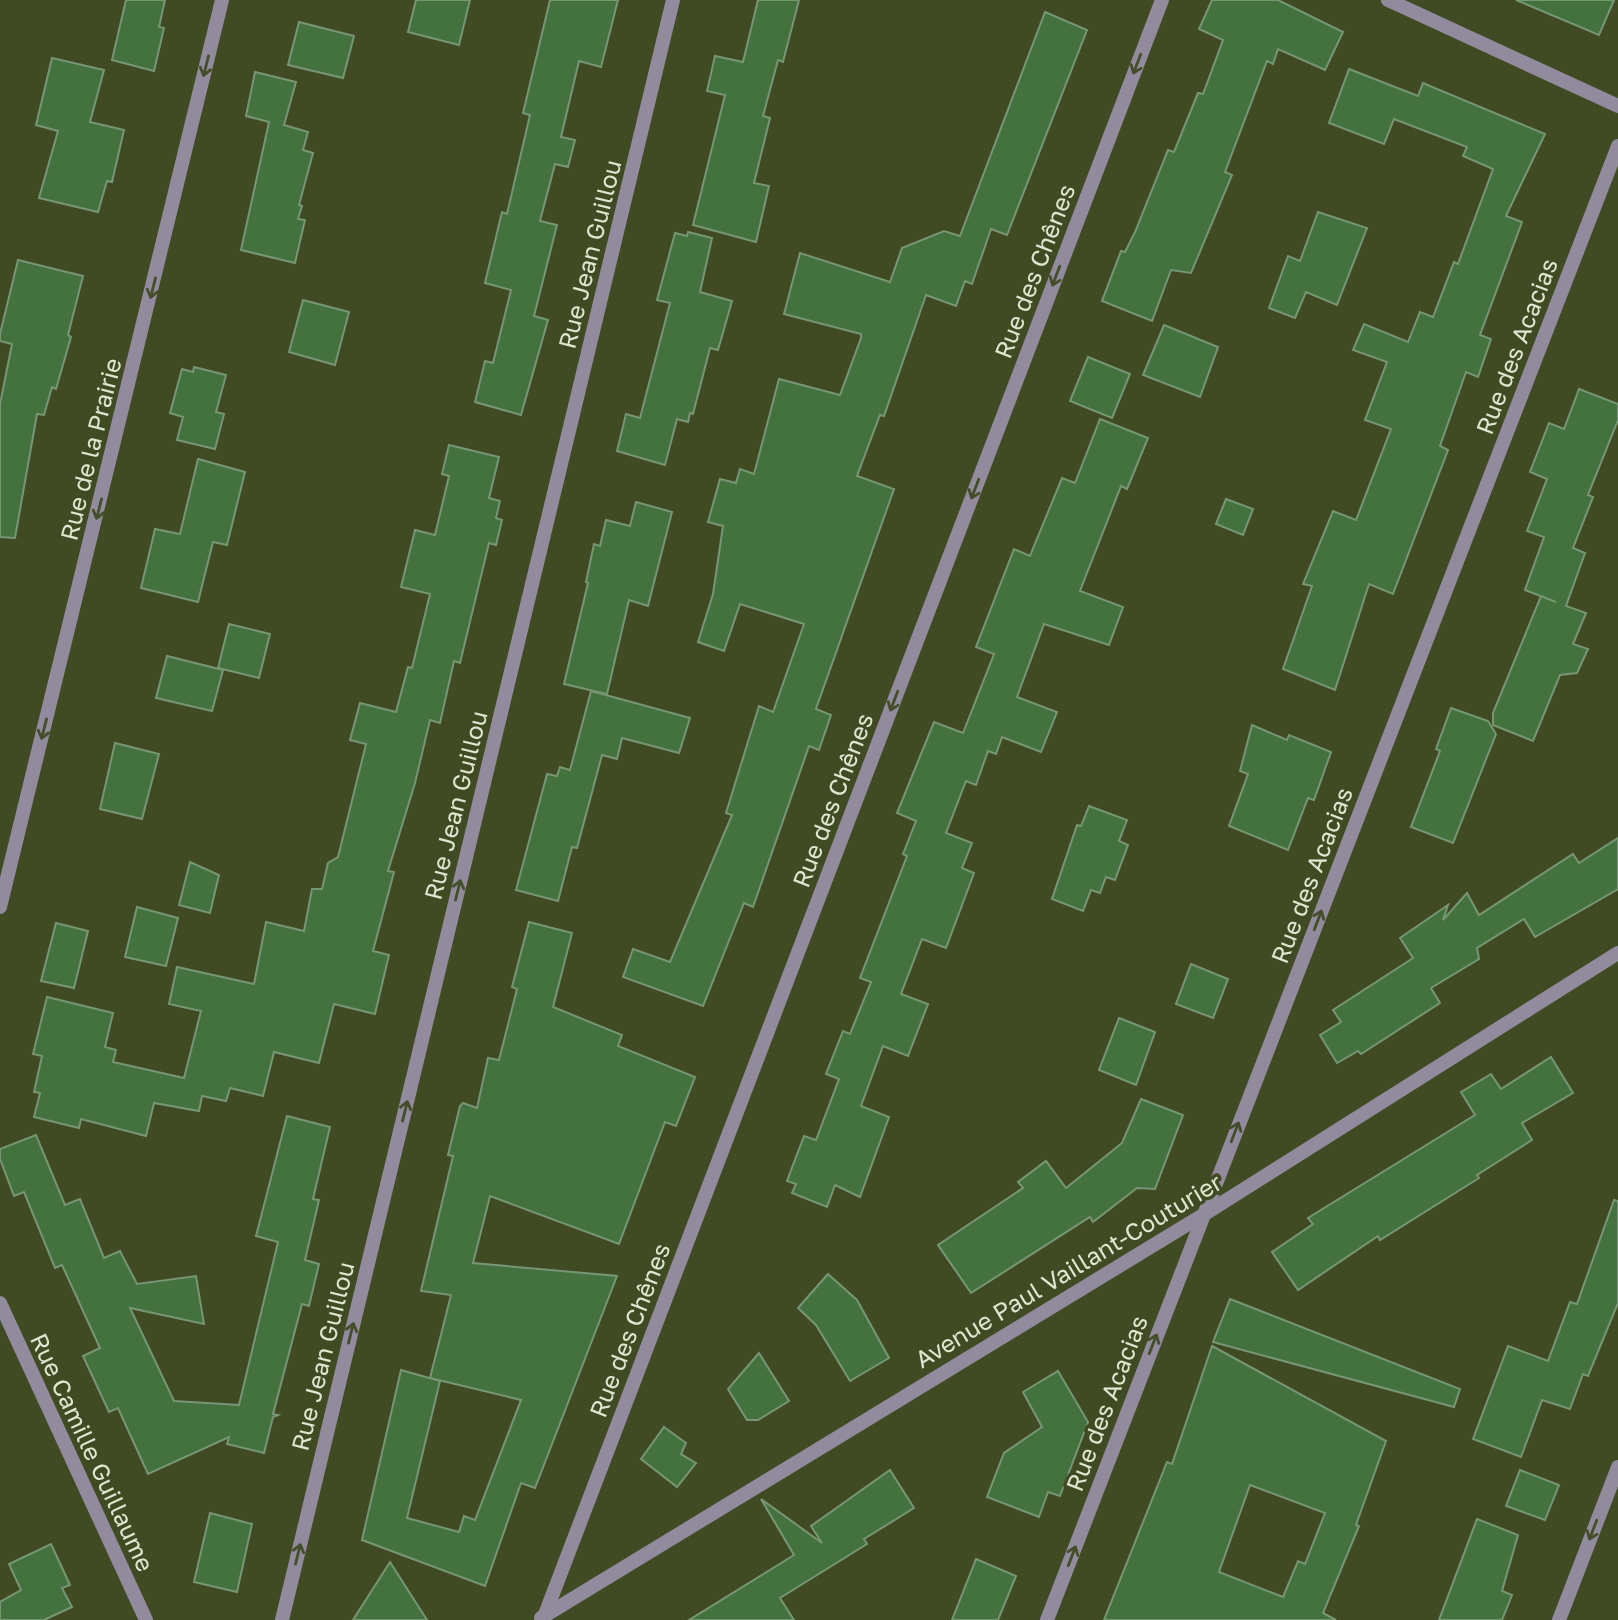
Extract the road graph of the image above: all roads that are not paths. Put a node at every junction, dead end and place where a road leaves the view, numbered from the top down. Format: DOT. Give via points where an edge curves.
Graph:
graph roads {
  1 [pos="222,0"];
  2 [pos="673,0"];
  3 [pos="1162,0"];
  4 [pos="1388,0"];
  5 [pos="1618,106"];
  6 [pos="1618,146"];
  7 [pos="0,907"];
  8 [pos="1618,953"];
  9 [pos="1203,1215"];
  10 [pos="0,1303"];
  11 [pos="1618,1467"];
  12 [pos="541,1618"];
  13 [pos="146,1620"];
  14 [pos="282,1620"];
  15 [pos="1047,1620"];
  16 [pos="1559,1620"];
  1 -- 7 [label="street, Rue de la Prairie, one-way"];
  14 -- 2 [label="street, Rue Jean Guillou, one-way"];
  3 -- 12 [label="street, Rue des Chênes, one-way"];
  4 -- 5 [label="street"];
  9 -- 6 [label="street, Rue des Acacias, one-way"];
  8 -- 9 [label="street, Avenue Paul Vaillant-Couturier"];
  9 -- 12 [label="street, Avenue Paul Vaillant-Couturier"];
  15 -- 9 [label="street, Rue des Acacias, one-way"];
  10 -- 13 [label="street, Rue Camille Guillaume"];
  11 -- 16 [label="street, one-way"];
}
